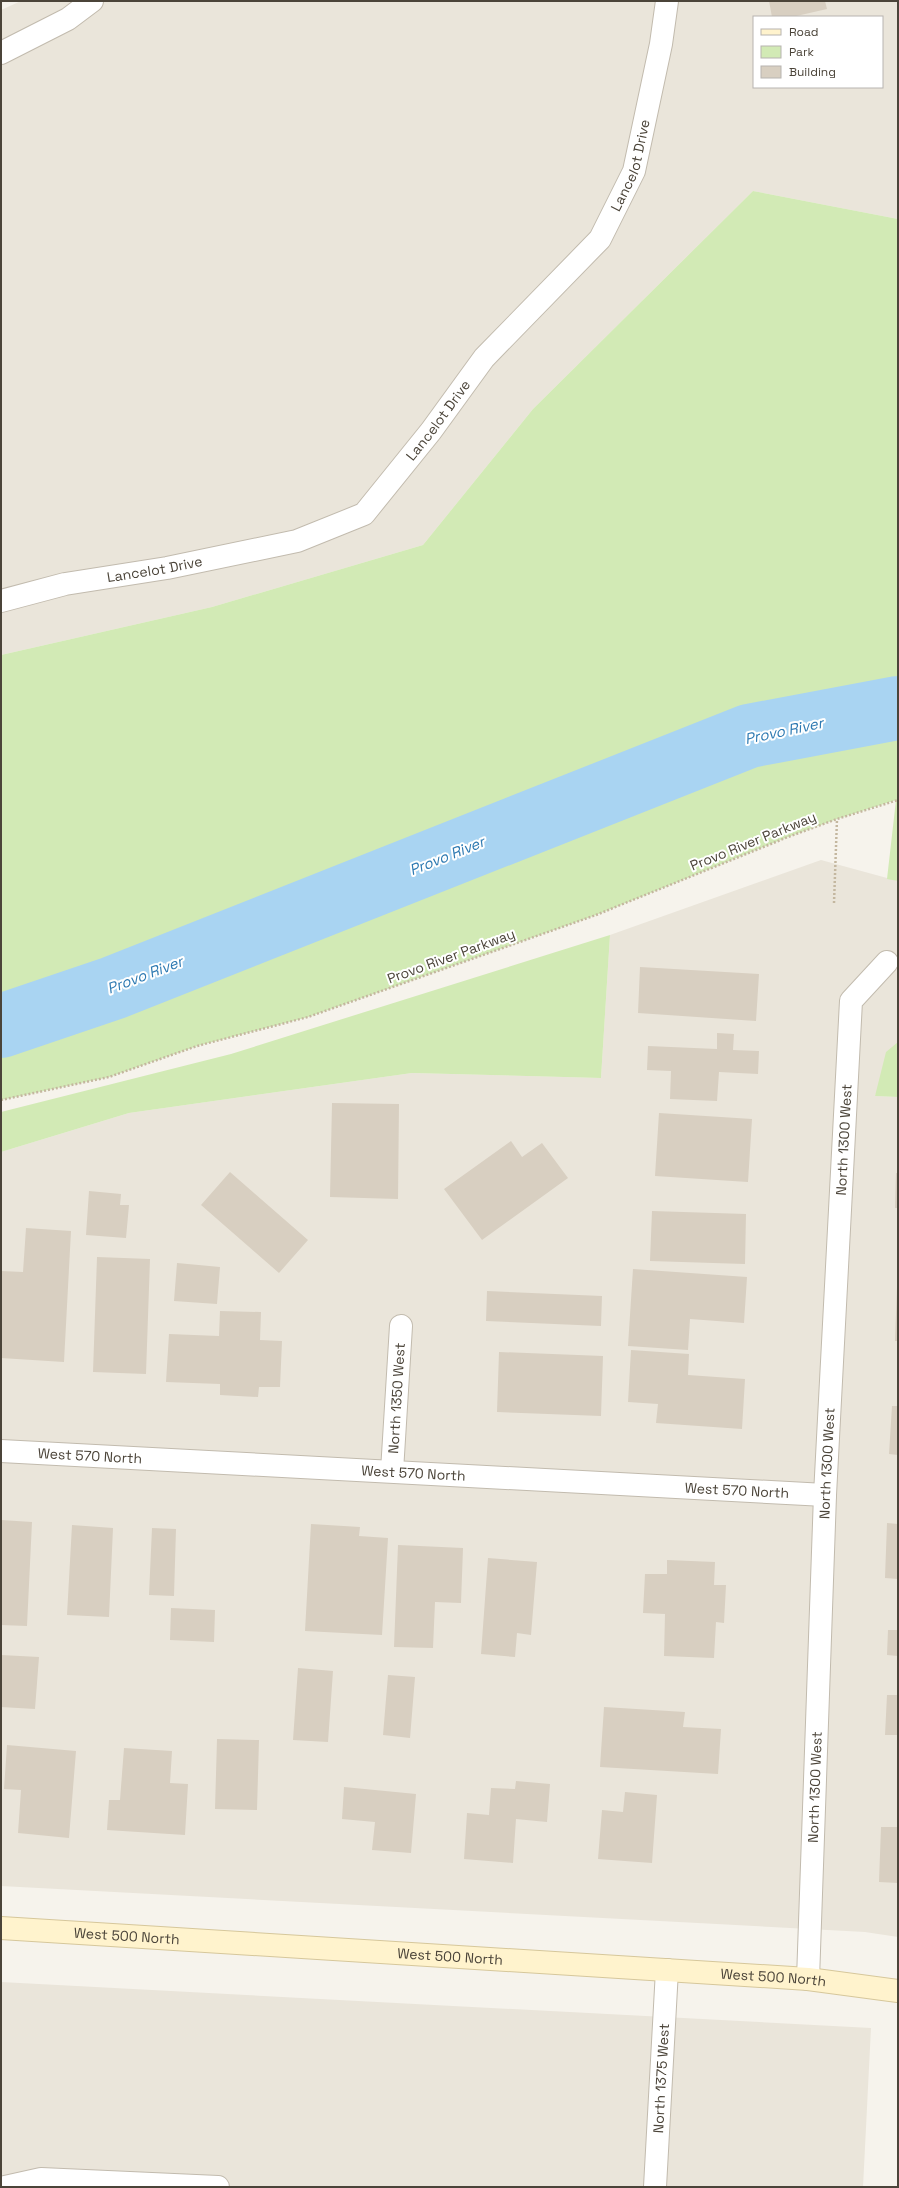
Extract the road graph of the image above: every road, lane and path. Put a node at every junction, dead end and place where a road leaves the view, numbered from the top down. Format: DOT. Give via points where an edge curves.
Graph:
graph roads {
  1 [pos="92,1"];
  2 [pos="667,1"];
  3 [pos="1,53"];
  4 [pos="1,601"];
  5 [pos="898,800"];
  6 [pos="837,819"];
  7 [pos="834,903"];
  8 [pos="886,962"];
  9 [pos="1,1100"];
  10 [pos="401,1326"];
  11 [pos="1,1451"];
  12 [pos="392,1471"];
  13 [pos="825,1495"];
  14 [pos="1,1928"];
  15 [pos="667,1970"];
  16 [pos="808,1980"];
  17 [pos="898,1991"];
  18 [pos="5,2187"];
  19 [pos="218,2187"];
  20 [pos="655,2187"];
  1 -- 3 [label="street" via="68,19"];
  2 -- 4 [label="street, Lancelot Drive" via="662,44 634,171 600,239 484,358 431,431 364,514 297,541 167,568 65,584"];
  5 -- 6 [label="path, Provo River Parkway"];
  6 -- 7 [label="path"];
  6 -- 9 [label="path, Provo River Parkway" via="596,915 308,1017 197,1046 109,1077"];
  8 -- 13 [label="street, North 1300 West" via="851,1001"];
  10 -- 12 [label="street, North 1350 West"];
  11 -- 12 [label="street, West 570 North"];
  12 -- 13 [label="street, West 570 North"];
  13 -- 16 [label="street, North 1300 West"];
  14 -- 15 [label="street, West 500 North"];
  15 -- 16 [label="street, West 500 North"];
  15 -- 20 [label="street, North 1375 West"];
  16 -- 17 [label="street, West 500 North"];
  18 -- 19 [label="street" via="41,2179"];
}
